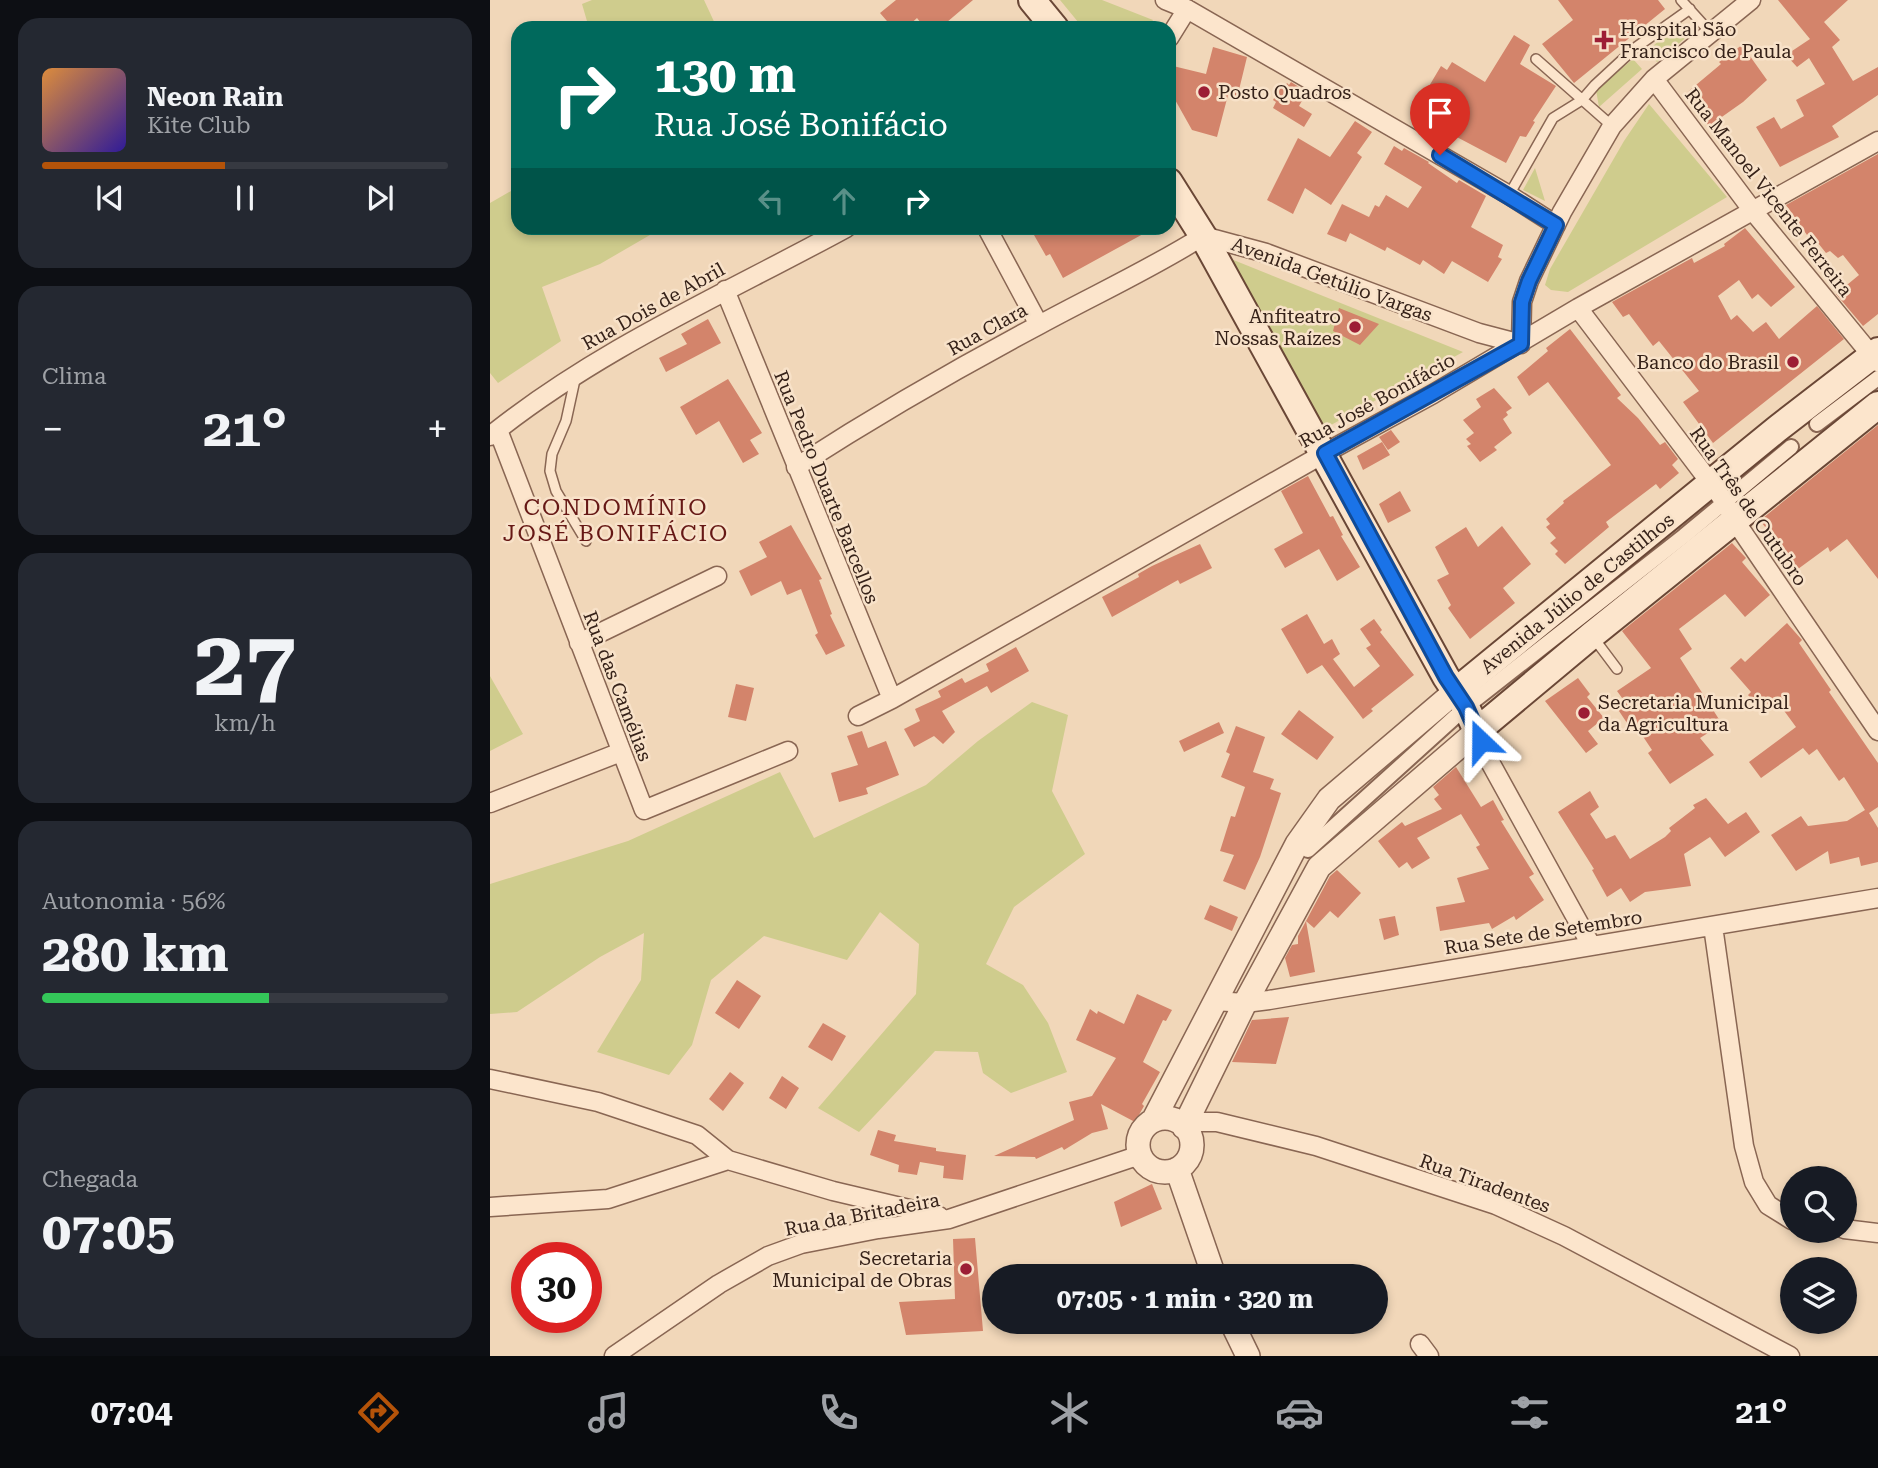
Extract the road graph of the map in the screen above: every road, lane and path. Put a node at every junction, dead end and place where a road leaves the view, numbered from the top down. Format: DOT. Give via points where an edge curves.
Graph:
graph roads {
  1 [pos="1032,0"];
  2 [pos="1165,0"];
  3 [pos="1681,0"];
  4 [pos="1751,0"];
  5 [pos="1187,9"];
  6 [pos="1690,9"];
  7 [pos="1049,21"];
  8 [pos="1176,27"];
  9 [pos="1710,32"];
  10 [pos="1536,59"];
  11 [pos="1654,79"];
  12 [pos="1582,100"];
  13 [pos="1612,126"];
  14 [pos="1878,141"];
  15 [pos="1176,193"];
  16 [pos="1509,195"];
  17 [pos="1753,211"];
  18 [pos="1556,225"];
  19 [pos="832,235"];
  20 [pos="991,235"];
  21 [pos="1203,236"];
  22 [pos="724,290"];
  23 [pos="1578,308"];
  24 [pos="1039,325"];
  25 [pos="1521,344"];
  26 [pos="1876,362"];
  27 [pos="576,374"];
  28 [pos="1859,400"];
  29 [pos="1818,426"];
  30 [pos="494,433"];
  31 [pos="1791,447"];
  32 [pos="1325,453"];
  33 [pos="796,467"];
  34 [pos="1754,477"];
  35 [pos="1724,502"];
  36 [pos="1684,535"];
  37 [pos="586,541"];
  38 [pos="716,576"];
  39 [pos="1592,635"];
  40 [pos="579,643"];
  41 [pos="1617,670"];
  42 [pos="1500,683"];
  43 [pos="892,699"];
  44 [pos="1466,710"];
  45 [pos="858,716"];
  46 [pos="1878,732"];
  47 [pos="788,751"];
  48 [pos="621,752"];
  49 [pos="490,803"];
  50 [pos="1308,854"];
  51 [pos="1878,898"];
  52 [pos="1713,926"];
  53 [pos="1591,944"];
  54 [pos="1215,1001"];
  55 [pos="1245,1003"];
  56 [pos="490,1079"];
  57 [pos="1154,1119"];
  58 [pos="1184,1127"];
  59 [pos="1140,1155"];
  60 [pos="728,1160"];
  61 [pos="1169,1170"];
  62 [pos="490,1207"];
  63 [pos="1780,1212"];
  64 [pos="949,1219"];
  65 [pos="1857,1231"];
  66 [pos="1878,1233"];
  67 [pos="1210,1264"];
  68 [pos="1237,1334"];
  69 [pos="614,1356"];
  70 [pos="1247,1356"];
  71 [pos="1790,1356"];
  1 -- 7 [label="main road"];
  2 -- 5 [label="street"];
  3 -- 6 [label="lane"];
  4 -- 9 [label="street"];
  5 -- 8 [label="street"];
  5 -- 16 [label="street"];
  6 -- 9 [label="lane"];
  6 -- 12 [label="lane" via="1635,48"];
  9 -- 11 [label="street"];
  10 -- 12 [label="lane"];
  11 -- 13 [label="street"];
  11 -- 17 [label="street, Rua Manoel Vicente Ferreira"];
  12 -- 13 [label="lane"];
  12 -- 16 [label="lane" via="1553,118"];
  13 -- 18 [label="street"];
  14 -- 17 [label="street, Rua José Bonifácio"];
  15 -- 21 [label="main road"];
  16 -- 18 [label="street"];
  17 -- 23 [label="street, Rua José Bonifácio"];
  17 -- 26 [label="street, Rua Manoel Vicente Ferreira"];
  18 -- 25 [label="street" via="1522,302"];
  19 -- 22 [label="street, Rua Dois de Abril"];
  20 -- 24 [label="street"];
  21 -- 24 [label="street, Rua Clara"];
  21 -- 25 [label="street, Avenida Getúlio Vargas" via="1266,253 1479,333"];
  21 -- 32 [label="main road"];
  22 -- 27 [label="street, Rua Dois de Abril"];
  22 -- 33 [label="street, Rua Pedro Duarte Barcellos"];
  23 -- 25 [label="street, Rua José Bonifácio"];
  23 -- 35 [label="street, Rua Três de Outubro"];
  24 -- 33 [label="street, Rua Clara" via="884,411"];
  25 -- 32 [label="street, Rua José Bonifácio"];
  26 -- 28 [label="main road, Avenida Júlio de Castilhos"];
  27 -- 30 [label="street, Rua Dois de Abril"];
  27 -- 37 [label="lane" via="550,471 556,491"];
  28 -- 29 [label="main road, Avenida Júlio de Castilhos"];
  28 -- 29 [label="main road, Avenida Júlio de Castilhos"];
  29 -- 31 [label="main road, Avenida Júlio de Castilhos"];
  29 -- 31 [label="main road, Avenida Júlio de Castilhos"];
  30 -- 40 [label="street, Rua das Camélias"];
  31 -- 34 [label="main road, Avenida Júlio de Castilhos"];
  31 -- 34 [label="main road, Avenida Júlio de Castilhos"];
  32 -- 43 [label="street, Rua José Bonifácio"];
  32 -- 44 [label="main road"];
  33 -- 43 [label="street, Rua Pedro Duarte Barcellos"];
  34 -- 35 [label="main road, Avenida Júlio de Castilhos"];
  34 -- 35 [label="main road, Avenida Júlio de Castilhos"];
  35 -- 36 [label="main road, Avenida Júlio de Castilhos"];
  35 -- 36 [label="main road, Avenida Júlio de Castilhos"];
  35 -- 46 [label="street, Rua Três de Outubro"];
  36 -- 39 [label="main road, Avenida Júlio de Castilhos"];
  36 -- 42 [label="main road, Avenida Júlio de Castilhos"];
  38 -- 40 [label="street"];
  39 -- 41 [label="lane"];
  39 -- 42 [label="main road, Avenida Júlio de Castilhos"];
  40 -- 48 [label="street, Rua das Camélias"];
  42 -- 44 [label="main road, Avenida Júlio de Castilhos"];
  42 -- 44 [label="main road, Avenida Júlio de Castilhos"];
  43 -- 45 [label="street, Rua José Bonifácio"];
  44 -- 50 [label="street, Avenida Júlio de Castilhos"];
  44 -- 50 [label="street, Avenida Júlio de Castilhos" via="1329,799"];
  44 -- 53 [label="street" via="1485,753"];
  47 -- 48 [label="street, Rua das Camélias" via="644,810"];
  48 -- 49 [label="street"];
  50 -- 54 [label="street, Avenida Júlio de Castilhos"];
  50 -- 55 [label="street, Avenida Júlio de Castilhos"];
  51 -- 52 [label="street, Rua Sete de Setembro"];
  52 -- 53 [label="street, Rua Sete de Setembro"];
  52 -- 63 [label="street" via="1744,1146 1754,1182 1768,1205"];
  53 -- 55 [label="street, Rua Sete de Setembro"];
  54 -- 55 [label="street, Rua Sete de Setembro"];
  54 -- 57 [label="street, Avenida Júlio de Castilhos"];
  55 -- 58 [label="street, Avenida Júlio de Castilhos"];
  56 -- 60 [label="street" via="598,1102 697,1135"];
  57 -- 58 [label="street" via="1174,1120"];
  57 -- 59 [label="street" via="1142,1131"];
  58 -- 61 [label="street" via="1191,1149 1184,1164"];
  58 -- 71 [label="street, Rua Tiradentes" via="1217,1122 1316,1146 1496,1205"];
  59 -- 61 [label="street" via="1146,1164"];
  59 -- 64 [label="street, Rua da Britadeira"];
  60 -- 62 [label="street" via="608,1199"];
  60 -- 64 [label="street"];
  61 -- 67 [label="street" via="1190,1209"];
  64 -- 69 [label="street, Rua da Britadeira" via="801,1244 768,1256"];
  65 -- 66 [label="street"];
  68 -- 70 [label="street"];
}
